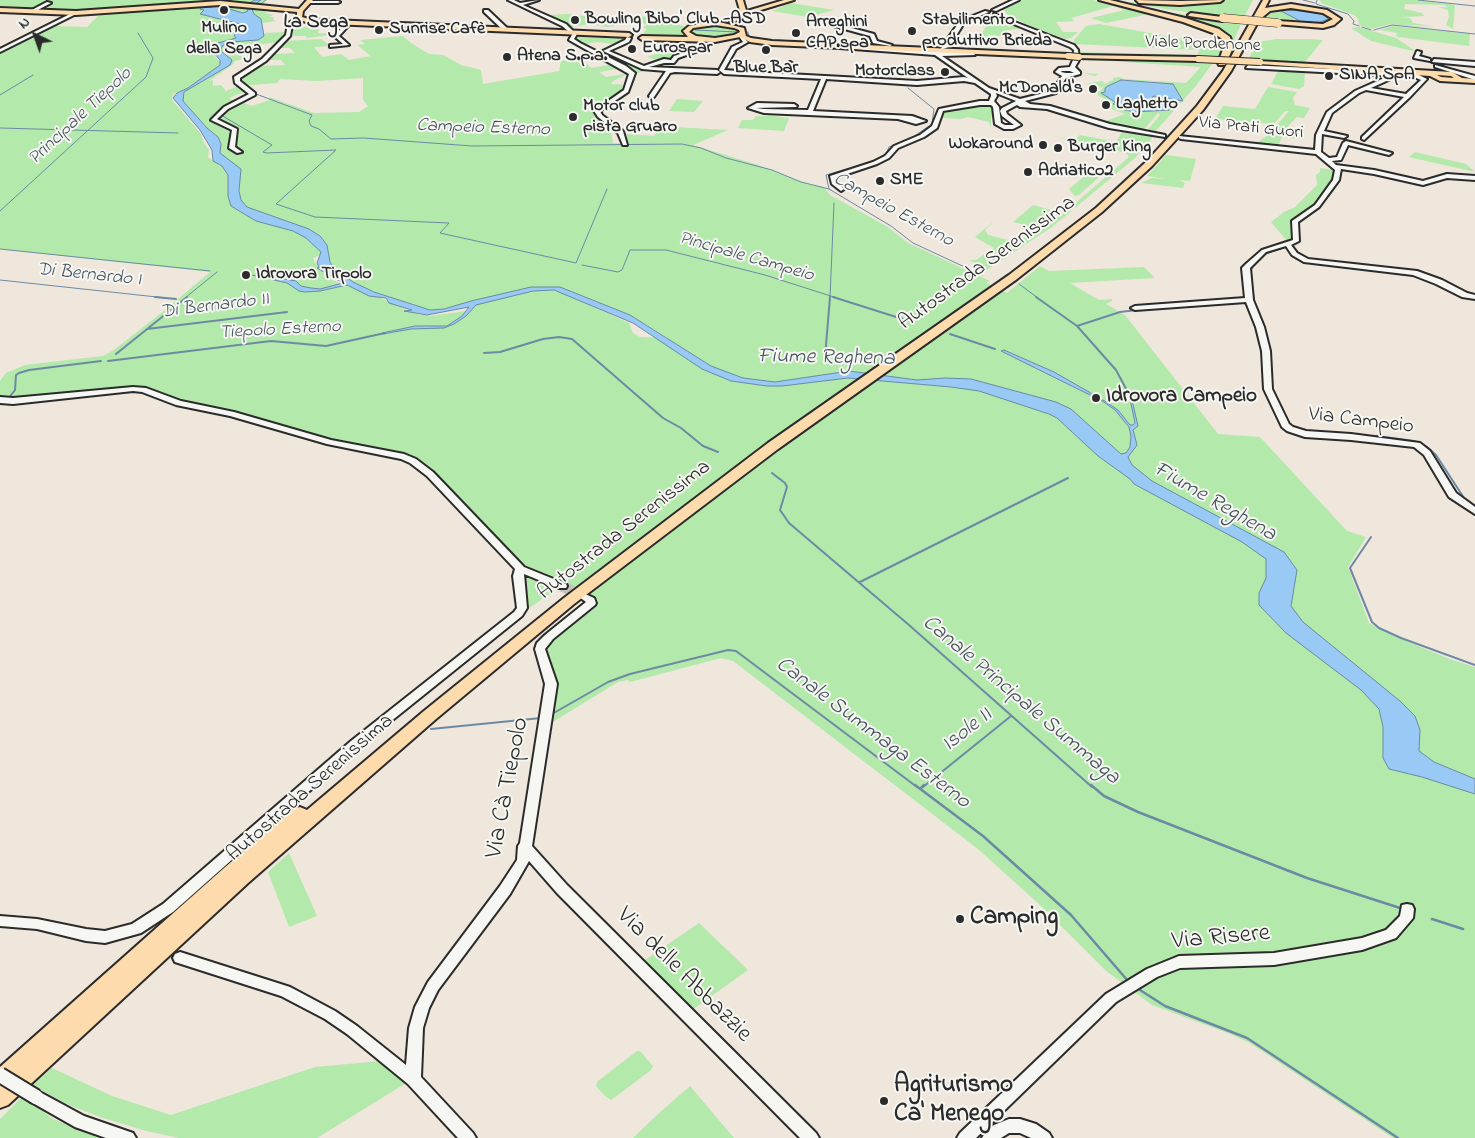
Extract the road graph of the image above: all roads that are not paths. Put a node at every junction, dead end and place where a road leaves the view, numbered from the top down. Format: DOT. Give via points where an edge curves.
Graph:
graph roads {
  1 [pos="510,0"];
  2 [pos="537,0"];
  3 [pos="792,0"];
  4 [pos="1017,0"];
  5 [pos="1102,0"];
  6 [pos="1109,0"];
  7 [pos="1114,0"];
  8 [pos="1124,0"];
  9 [pos="1220,0"];
  10 [pos="1257,0"];
  11 [pos="1266,0"];
  12 [pos="1292,0"];
  13 [pos="309,1"];
  14 [pos="743,1"];
  15 [pos="338,2"];
  16 [pos="49,3"];
  17 [pos="520,4"];
  18 [pos="769,8"];
  19 [pos="0,10"];
  20 [pos="300,11"];
  21 [pos="486,11"];
  22 [pos="30,12"];
  23 [pos="749,12"];
  24 [pos="996,12"];
  25 [pos="76,13"];
  26 [pos="740,18"];
  27 [pos="810,18"];
  28 [pos="1223,18"];
  29 [pos="300,20"];
  30 [pos="349,23"];
  31 [pos="716,23"];
  32 [pos="748,23"];
  33 [pos="1277,24"];
  34 [pos="1250,28"];
  35 [pos="506,30"];
  36 [pos="686,33"];
  37 [pos="742,33"];
  38 [pos="573,34"];
  39 [pos="628,37"];
  40 [pos="668,38"];
  41 [pos="698,39"];
  42 [pos="714,40"];
  43 [pos="727,42"];
  44 [pos="772,43"];
  45 [pos="744,44"];
  46 [pos="332,46"];
  47 [pos="708,46"];
  48 [pos="832,46"];
  49 [pos="1073,46"];
  50 [pos="893,47"];
  51 [pos="945,47"];
  52 [pos="734,48"];
  53 [pos="878,48"];
  54 [pos="0,51"];
  55 [pos="951,52"];
  56 [pos="1419,52"];
  57 [pos="935,53"];
  58 [pos="988,53"];
  59 [pos="1449,54"];
  60 [pos="672,62"];
  61 [pos="1448,62"];
  62 [pos="790,64"];
  63 [pos="1475,64"];
  64 [pos="637,65"];
  65 [pos="1248,67"];
  66 [pos="675,70"];
  67 [pos="1221,70"];
  68 [pos="1475,70"];
  69 [pos="666,71"];
  70 [pos="721,71"];
  71 [pos="1433,72"];
  72 [pos="1072,73"];
  73 [pos="1061,74"];
  74 [pos="1399,74"];
  75 [pos="785,76"];
  76 [pos="824,78"];
  77 [pos="975,80"];
  78 [pos="1475,80"];
  79 [pos="988,88"];
  80 [pos="1364,88"];
  81 [pos="652,96"];
  82 [pos="1408,96"];
  83 [pos="1011,97"];
  84 [pos="992,101"];
  85 [pos="1019,103"];
  86 [pos="794,106"];
  87 [pos="810,112"];
  88 [pos="900,118"];
  89 [pos="1321,132"];
  90 [pos="1163,136"];
  91 [pos="1344,136"];
  92 [pos="1180,137"];
  93 [pos="1364,138"];
  94 [pos="624,144"];
  95 [pos="239,152"];
  96 [pos="1318,152"];
  97 [pos="1389,153"];
  98 [pos="1329,160"];
  99 [pos="1336,167"];
  100 [pos="1475,178"];
  101 [pos="841,189"];
  102 [pos="1288,245"];
  103 [pos="1475,297"];
  104 [pos="1249,300"];
  105 [pos="1135,308"];
  106 [pos="883,364"];
  107 [pos="847,390"];
  108 [pos="5,400"];
  109 [pos="1475,511"];
  110 [pos="520,569"];
  111 [pos="562,586"];
  112 [pos="583,596"];
  113 [pos="524,846"];
  114 [pos="1406,909"];
  115 [pos="0,920"];
  116 [pos="180,958"];
  117 [pos="0,1075"];
  118 [pos="413,1079"];
  119 [pos="0,1081"];
  120 [pos="0,1098"];
  121 [pos="128,1138"];
  122 [pos="468,1138"];
  123 [pos="811,1138"];
  124 [pos="966,1138"];
  125 [pos="990,1138"];
  126 [pos="1044,1138"];
  1 -- 17 [label="street"];
  2 -- 17 [label="street"];
  3 -- 18 [label="highway"];
  3 -- 32 [label="highway" via="769,9"];
  4 -- 24 [label="street"];
  5 -- 67 [label="highway" via="1216,31 1229,44"];
  6 -- 28 [label="highway"];
  7 -- 28 [label="highway"];
  8 -- 9 [label="highway" via="1180,3"];
  10 -- 67 [label="highway, Autostrada Serenissima"];
  11 -- 34 [label="highway, Autostrada Serenissima"];
  12 -- 33 [label="highway" via="1330,12 1339,16 1341,21 1316,27"];
  13 -- 15 [label="street"];
  13 -- 20 [label="main road"];
  14 -- 18 [label="highway" via="754,7"];
  14 -- 23 [label="main road"];
  14 -- 26 [label="main road" via="745,12"];
  16 -- 22 [label="street"];
  17 -- 38 [label="street" via="564,25"];
  18 -- 23 [label="highway"];
  19 -- 22 [label="main road"];
  20 -- 25 [label="main road" via="218,3"];
  20 -- 29 [label="main road"];
  21 -- 35 [label="street"];
  22 -- 25 [label="main road"];
  23 -- 26 [label="highway"];
  23 -- 32 [label="main road"];
  24 -- 49 [label="street"];
  24 -- 51 [label="street" via="962,22"];
  25 -- 54 [label="street"];
  26 -- 31 [label="main road"];
  27 -- 50 [label="street" via="872,35 875,42"];
  28 -- 33 [label="highway, bridge"];
  29 -- 30 [label="main road"];
  29 -- 95 [label="street" via="289,26 288,35 269,55 236,77 237,82 253,94 226,108 214,120 234,128 232,148"];
  30 -- 35 [label="main road"];
  30 -- 46 [label="street" via="336,36 347,45"];
  31 -- 36 [label="main road" via="691,27"];
  31 -- 37 [label="main road, Viale Pordenone" via="731,25"];
  32 -- 37 [label="main road"];
  33 -- 34 [label="highway" via="1323,26 1338,19 1331,13 1316,9 1277,7 1264,11"];
  34 -- 106 [label="highway, Autostrada Serenissima" via="1217,86 1177,136 1099,210 1041,256"];
  35 -- 38 [label="main road"];
  36 -- 40 [label="main road"];
  36 -- 41 [label="main road"];
  37 -- 42 [label="main road"];
  37 -- 44 [label="main road, Viale Pordenone" via="750,40"];
  37 -- 45 [label="street" via="747,41"];
  38 -- 39 [label="main road"];
  38 -- 94 [label="street" via="571,39 578,44 632,73 626,90 597,111 621,132"];
  39 -- 40 [label="main road"];
  39 -- 64 [label="street" via="628,41 604,51"];
  40 -- 41 [label="main road"];
  41 -- 42 [label="main road"];
  42 -- 43 [label="main road, Viale Pordenone"];
  43 -- 45 [label="main road, Viale Pordenone"];
  43 -- 52 [label="street"];
  44 -- 45 [label="main road, Viale Pordenone"];
  44 -- 48 [label="main road, Viale Pordenone"];
  45 -- 52 [label="street"];
  47 -- 60 [label="street" via="676,57"];
  48 -- 53 [label="main road, Viale Pordenone"];
  48 -- 57 [label="street, Viale Pordenone"];
  49 -- 72 [label="street" via="1076,60"];
  49 -- 73 [label="street" via="1070,64"];
  50 -- 51 [label="street"];
  50 -- 53 [label="street"];
  51 -- 55 [label="street"];
  52 -- 70 [label="street"];
  53 -- 58 [label="main road, Viale Pordenone"];
  55 -- 57 [label="street, Viale Pordenone"];
  55 -- 58 [label="street, Viale Pordenone"];
  55 -- 79 [label="street" via="946,56 949,59"];
  56 -- 71 [label="street" via="1416,57"];
  57 -- 77 [label="street"];
  58 -- 74 [label="main road, Viale Pordenone, bridge" via="1260,62"];
  59 -- 61 [label="street"];
  60 -- 64 [label="street"];
  60 -- 66 [label="street" via="668,68"];
  60 -- 69 [label="street" via="660,67"];
  61 -- 63 [label="street"];
  61 -- 71 [label="street"];
  62 -- 75 [label="street"];
  64 -- 69 [label="street"];
  65 -- 74 [label="street"];
  66 -- 69 [label="street"];
  66 -- 70 [label="street"];
  67 -- 106 [label="highway, Autostrada Serenissima" via="1170,135 1093,208"];
  68 -- 71 [label="street"];
  69 -- 81 [label="street"];
  70 -- 75 [label="street"];
  71 -- 74 [label="main road, Viale Pordenone"];
  71 -- 78 [label="street, Viale Pordenone"];
  71 -- 78 [label="main road, Viale Pordenone"];
  71 -- 82 [label="street"];
  72 -- 73 [label="street"];
  72 -- 85 [label="street" via="1054,92"];
  73 -- 83 [label="street" via="1055,88 1047,94"];
  74 -- 80 [label="street"];
  75 -- 76 [label="street"];
  76 -- 77 [label="street" via="928,83"];
  76 -- 87 [label="street"];
  77 -- 79 [label="street"];
  77 -- 84 [label="street" via="993,93"];
  79 -- 83 [label="street"];
  80 -- 82 [label="street"];
  80 -- 89 [label="street" via="1330,112"];
  82 -- 93 [label="street"];
  83 -- 84 [label="street"];
  83 -- 85 [label="street"];
  84 -- 85 [label="street" via="1004,105"];
  84 -- 85 [label="street" via="998,123 1009,128 1017,126 1003,110"];
  84 -- 101 [label="street" via="941,110 935,126 922,136 896,147 875,163 832,177"];
  85 -- 90 [label="street" via="1048,107 1117,128"];
  86 -- 87 [label="street" via="757,105 751,112"];
  87 -- 88 [label="street"];
  89 -- 91 [label="street"];
  89 -- 96 [label="street"];
  92 -- 96 [label="street, Via Prati Guori"];
  96 -- 98 [label="street"];
  97 -- 98 [label="street" via="1346,143 1339,159"];
  98 -- 99 [label="street"];
  99 -- 100 [label="street" via="1423,183 1447,176"];
  99 -- 102 [label="street" via="1339,173 1317,206 1295,221 1297,239"];
  102 -- 103 [label="street" via="1294,254 1306,261 1414,273"];
  102 -- 104 [label="street, Via Campeio" via="1264,251 1248,265"];
  104 -- 105 [label="street"];
  104 -- 109 [label="street, Via Campeio" via="1266,351 1268,389 1290,430 1417,445 1427,453 1452,495"];
  106 -- 107 [label="highway, Autostrada Serenissima"];
  107 -- 119 [label="highway, Autostrada Serenissima" via="671,512 558,598 231,873"];
  107 -- 120 [label="highway, Autostrada Serenissima" via="569,601 430,715 242,878"];
  108 -- 110 [label="street" via="143,390 178,403 231,414 330,442 404,457 430,474"];
  110 -- 111 [label="street"];
  110 -- 115 [label="street" via="522,608 518,614 356,744 149,921 136,929 105,937"];
  112 -- 113 [label="street, Via Cà Tiepolo" via="591,603 549,637 540,649 551,684"];
  113 -- 118 [label="street, Via Cà Tiepolo" via="523,861 517,872 422,1006 416,1028"];
  113 -- 123 [label="street, Via delle Abbazzie" via="562,889"];
  114 -- 124 [label="street, Via Risere" via="1406,918 1390,934 1362,944 1274,959 1179,962 1152,974 1111,998"];
  116 -- 118 [label="street" via="285,991 352,1030"];
  117 -- 121 [label="street, bridge" via="80,1122"];
  118 -- 122 [label="street"];
  125 -- 126 [label="street" via="999,1130 1020,1126"];
}
